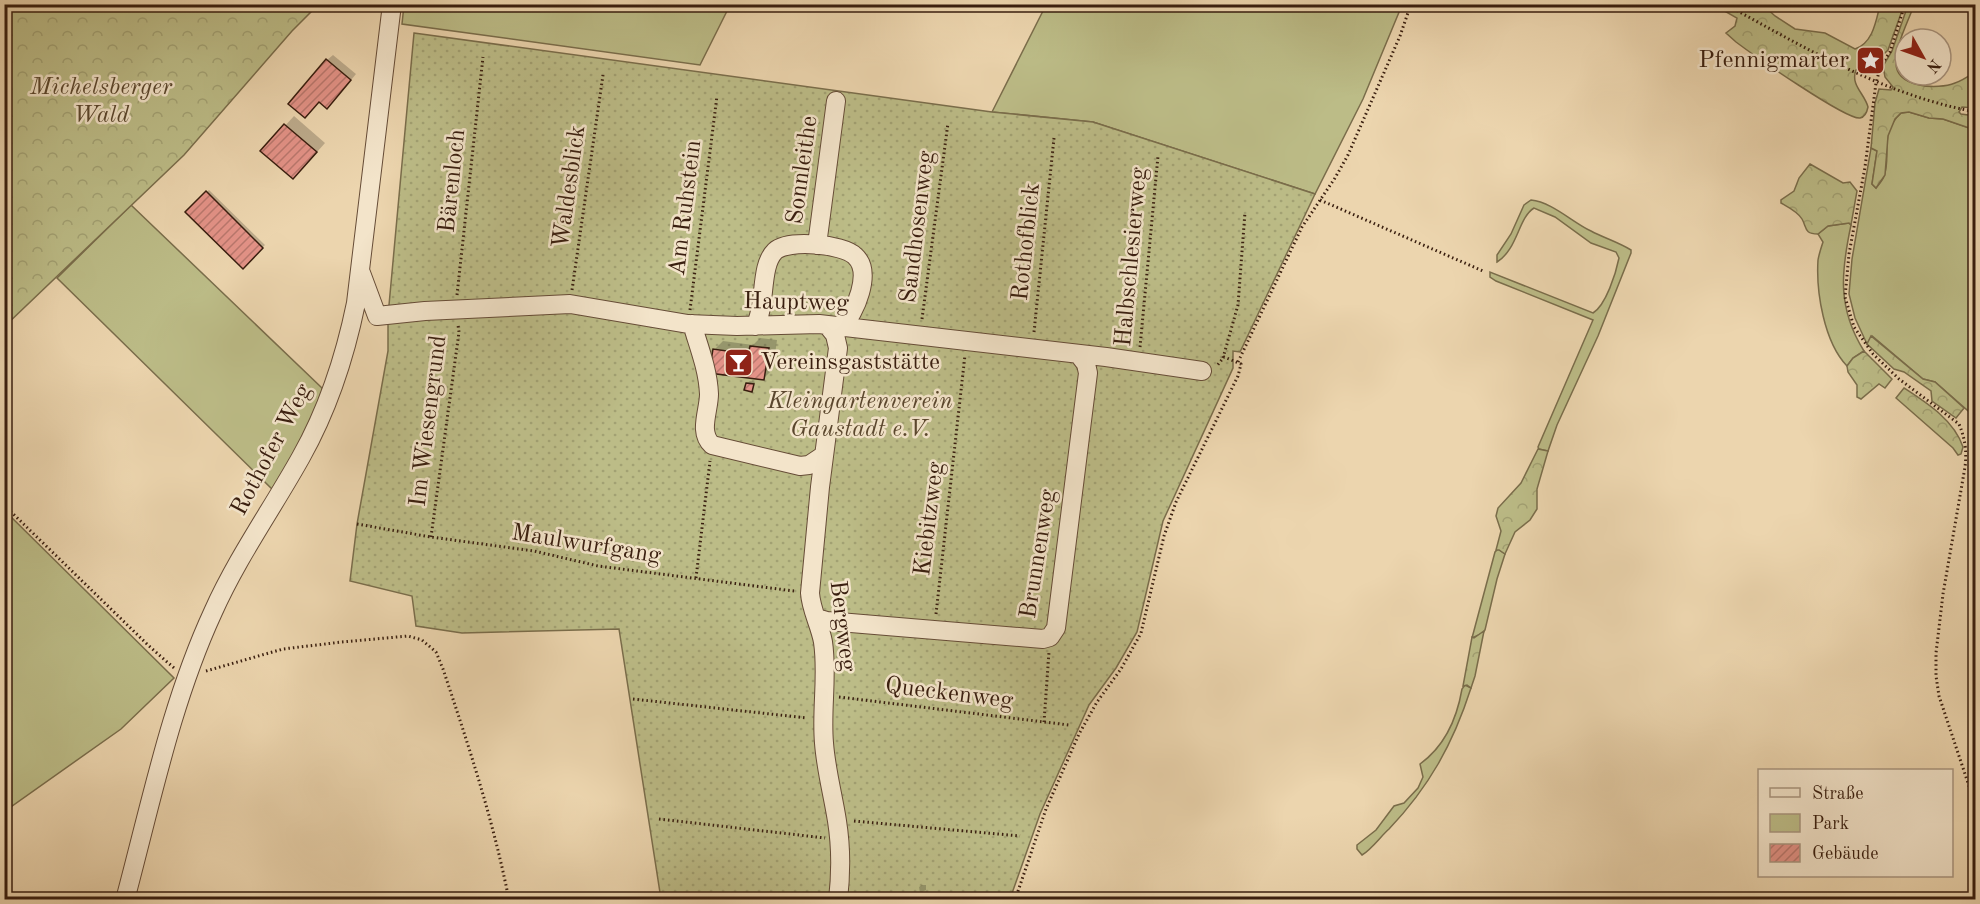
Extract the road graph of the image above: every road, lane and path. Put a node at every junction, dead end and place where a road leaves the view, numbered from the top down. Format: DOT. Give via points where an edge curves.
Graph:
graph roads {
  1 [pos="392,4"];
  2 [pos="1411,4"];
  3 [pos="1725,4"];
  4 [pos="1905,4"];
  5 [pos="483,57"];
  6 [pos="603,75"];
  7 [pos="1876,83"];
  8 [pos="717,96"];
  9 [pos="837,101"];
  10 [pos="1976,112"];
  11 [pos="948,123"];
  12 [pos="1054,138"];
  13 [pos="1158,156"];
  14 [pos="1320,200"];
  15 [pos="1245,212"];
  16 [pos="817,245"];
  17 [pos="360,271"];
  18 [pos="1483,271"];
  19 [pos="570,304"];
  20 [pos="456,309"];
  21 [pos="690,324"];
  22 [pos="755,326"];
  23 [pos="835,326"];
  24 [pos="920,336"];
  25 [pos="967,341"];
  26 [pos="1032,349"];
  27 [pos="1079,355"];
  28 [pos="1223,359"];
  29 [pos="1232,360"];
  30 [pos="1138,361"];
  31 [pos="1238,362"];
  32 [pos="1202,371"];
  33 [pos="712,445"];
  34 [pos="824,455"];
  35 [pos="4,505"];
  36 [pos="357,524"];
  37 [pos="431,537"];
  38 [pos="696,578"];
  39 [pos="810,593"];
  40 [pos="817,618"];
  41 [pos="934,630"];
  42 [pos="1050,637"];
  43 [pos="187,674"];
  44 [pos="825,695"];
  45 [pos="633,699"];
  46 [pos="824,720"];
  47 [pos="1044,722"];
  48 [pos="1069,725"];
  49 [pos="1976,807"];
  50 [pos="659,819"];
  51 [pos="837,820"];
  52 [pos="1020,836"];
  53 [pos="839,839"];
  54 [pos="125,900"];
  55 [pos="510,900"];
  56 [pos="838,900"];
  57 [pos="1015,900"];
  1 -- 17 [label="street, Rothofer Weg"];
  2 -- 14 [label="path" via="1352,147"];
  3 -- 7 [label="path"];
  4 -- 7 [label="path"];
  5 -- 20 [label="path, Bärenloch"];
  6 -- 19 [label="path, Waldesblick"];
  7 -- 10 [label="path"];
  7 -- 49 [label="path" via="1845,297 1854,327 1873,354 1959,424 1963,432 1965,467 1943,594 1936,676"];
  8 -- 21 [label="path, Am Ruhstein"];
  9 -- 16 [label="street, Sonnleithe"];
  11 -- 24 [label="path, Sandhosenweg"];
  12 -- 26 [label="path, Rothofblick"];
  13 -- 30 [label="path, Halbschlesierweg"];
  14 -- 18 [label="path"];
  14 -- 31 [label="path" via="1302,227"];
  15 -- 28 [label="path" via="1238,305"];
  16 -- 22 [label="street" via="786,246 774,253 766,271 762,311"];
  16 -- 23 [label="street" via="849,252 861,267 855,307"];
  17 -- 20 [label="street, Hauptweg" via="377,316"];
  17 -- 43 [label="street, Rothofer Weg" via="345,352 320,419 214,610"];
  19 -- 20 [label="street, Hauptweg"];
  19 -- 21 [label="street, Hauptweg"];
  20 -- 37 [label="path, Im Wiesengrund" via="459,332"];
  21 -- 22 [label="street, Hauptweg"];
  21 -- 33 [label="street" via="707,377 705,430"];
  22 -- 23 [label="street, Hauptweg"];
  23 -- 24 [label="street, Hauptweg"];
  23 -- 34 [label="street, Bergweg" via="838,348"];
  24 -- 25 [label="street, Hauptweg"];
  25 -- 26 [label="street, Hauptweg"];
  25 -- 41 [label="path, Kiebitzweg"];
  26 -- 27 [label="street, Hauptweg"];
  27 -- 30 [label="street, Hauptweg"];
  27 -- 42 [label="street, Brunnenweg" via="1088,373 1056,628"];
  29 -- 31 [label="path"];
  30 -- 32 [label="street, Hauptweg"];
  31 -- 57 [label="path" via="1238,376 1176,502 1141,633 1079,734 1046,809"];
  33 -- 34 [label="street" via="800,466"];
  33 -- 38 [label="path"];
  34 -- 39 [label="street, Bergweg"];
  35 -- 43 [label="path" via="149,646 171,666"];
  36 -- 37 [label="path, Maulwurfgang"];
  37 -- 38 [label="path, Maulwurfgang" via="598,566"];
  38 -- 39 [label="path, Maulwurfgang"];
  39 -- 40 [label="street, Bergweg"];
  40 -- 41 [label="street, Brunnenweg"];
  40 -- 44 [label="street, Bergweg" via="824,656"];
  41 -- 42 [label="street, Brunnenweg"];
  42 -- 47 [label="path"];
  43 -- 54 [label="street, Rothofer Weg"];
  43 -- 55 [label="path" via="283,649 408,636 422,640 436,652 447,680 483,789"];
  44 -- 46 [label="street, Bergweg"];
  44 -- 47 [label="path, Queckenweg"];
  45 -- 46 [label="path"];
  46 -- 51 [label="street, Bergweg" via="826,766"];
  47 -- 48 [label="path, Queckenweg"];
  50 -- 53 [label="path"];
  51 -- 52 [label="path"];
  51 -- 53 [label="street, Bergweg"];
  53 -- 56 [label="street, Bergweg"];
}
